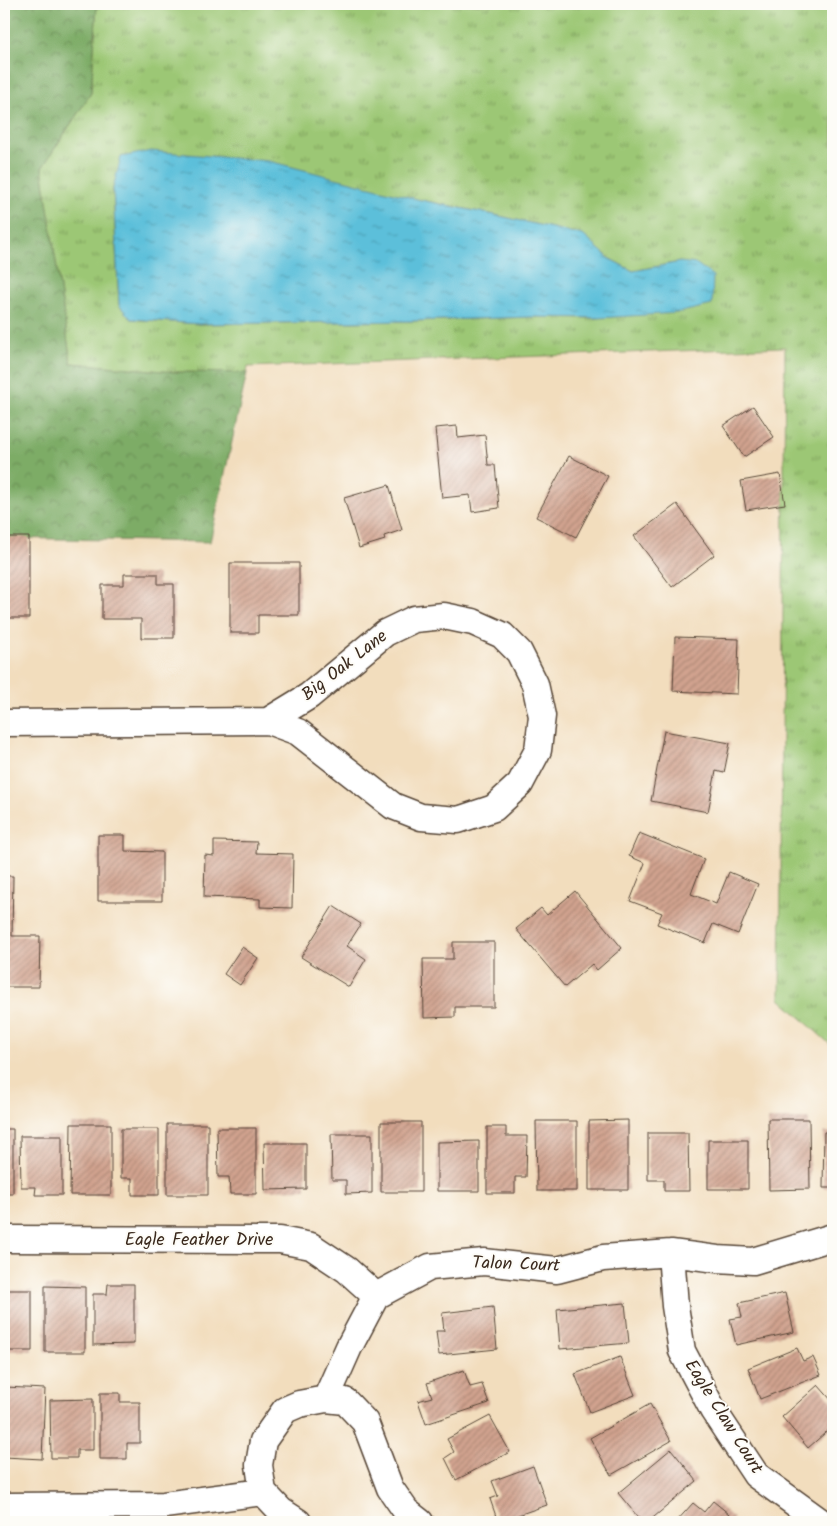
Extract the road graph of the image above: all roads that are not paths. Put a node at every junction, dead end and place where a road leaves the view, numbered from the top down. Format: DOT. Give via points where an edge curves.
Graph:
graph roads {
  1 [pos="268,721"];
  2 [pos="4,723"];
  3 [pos="833,1237"];
  4 [pos="4,1239"];
  5 [pos="672,1253"];
  6 [pos="376,1296"];
  7 [pos="326,1399"];
  8 [pos="263,1492"];
  9 [pos="4,1506"];
  10 [pos="298,1522"];
  11 [pos="420,1522"];
  12 [pos="821,1522"];
  1 -- 1 [label="street, Big Oak Lane" via="298,732 393,806 421,817 458,820 494,808 520,784 538,750 542,716 535,684 519,652 502,635 473,622 444,616 414,619 385,633 309,696"];
  1 -- 2 [label="street, Big Oak Lane"];
  3 -- 5 [label="street, Talon Court" via="753,1261"];
  4 -- 6 [label="street, Eagle Feather Drive" via="280,1240 310,1246 347,1270"];
  5 -- 6 [label="street, Talon Court" via="603,1258 557,1270 484,1262 430,1267"];
  5 -- 12 [label="street, Eagle Claw Court" via="682,1352 709,1401 756,1476"];
  6 -- 7 [label="street" via="348,1347"];
  7 -- 8 [label="street" via="285,1410 264,1441 259,1465"];
  7 -- 11 [label="street" via="345,1401 365,1422 390,1488 406,1511"];
  8 -- 9 [label="street" via="164,1505"];
  8 -- 10 [label="street" via="281,1511"];
}
